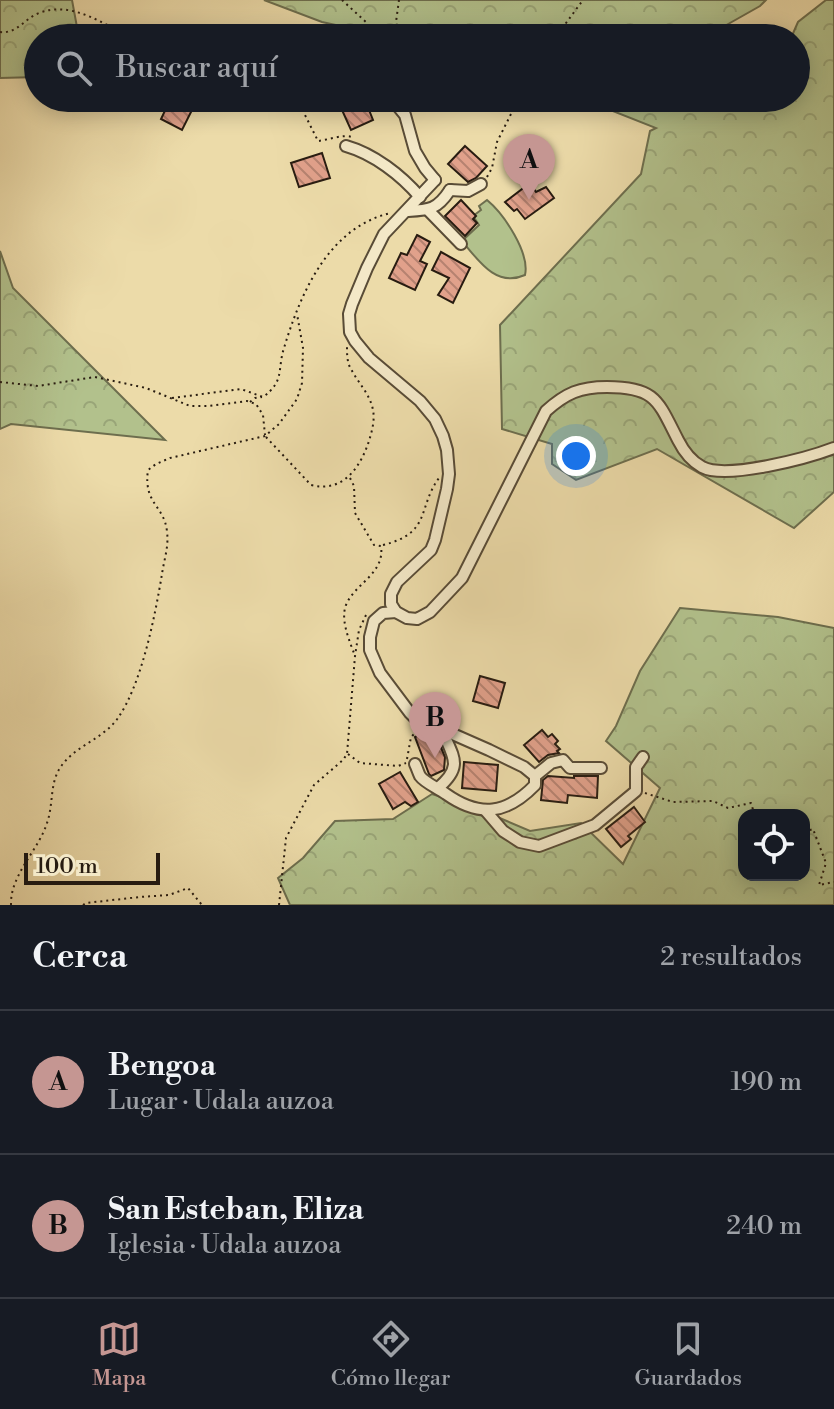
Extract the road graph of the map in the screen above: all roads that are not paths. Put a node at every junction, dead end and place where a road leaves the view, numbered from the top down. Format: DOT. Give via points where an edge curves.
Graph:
graph roads {
  1 [pos="403,112"];
  2 [pos="346,146"];
  3 [pos="435,180"];
  4 [pos="481,184"];
  5 [pos="450,190"];
  6 [pos="420,197"];
  7 [pos="428,210"];
  8 [pos="407,211"];
  9 [pos="461,244"];
  10 [pos="834,448"];
  11 [pos="396,612"];
  12 [pos="442,730"];
  13 [pos="643,757"];
  14 [pos="410,764"];
  15 [pos="601,768"];
  16 [pos="535,776"];
  17 [pos="438,788"];
  18 [pos="485,810"];
  1 -- 3 [label="street" via="415,151"];
  2 -- 6 [label="street" via="375,159"];
  3 -- 5 [label="street" via="447,181"];
  3 -- 6 [label="street"];
  4 -- 5 [label="street" via="468,191"];
  5 -- 7 [label="street"];
  6 -- 8 [label="street"];
  7 -- 8 [label="street"];
  7 -- 9 [label="street"];
  8 -- 11 [label="street" via="384,234 349,314 355,341 435,419 449,464 431,550 397,582 391,594"];
  10 -- 11 [label="street" via="745,469 705,469 689,458 651,396 618,387 575,390 546,411 462,578 417,619"];
  11 -- 12 [label="street" via="374,621 374,663 423,726"];
  12 -- 16 [label="street"];
  12 -- 17 [label="street" via="454,768"];
  13 -- 18 [label="street" via="636,767 636,791 595,825 539,846 503,831"];
  14 -- 17 [label="street"];
  15 -- 16 [label="street" via="570,768 563,760"];
  16 -- 18 [label="street" via="535,785 519,800"];
  17 -- 18 [label="street" via="464,805"];
}
